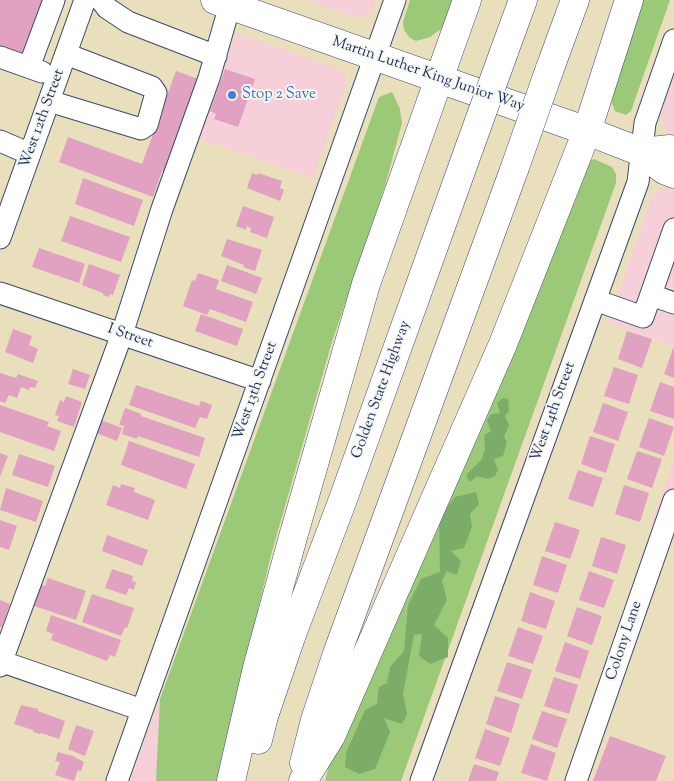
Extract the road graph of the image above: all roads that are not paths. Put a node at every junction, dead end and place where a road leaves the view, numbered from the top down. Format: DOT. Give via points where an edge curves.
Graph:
graph roads {
  1 [pos="54,0"];
  2 [pos="85,0"];
  3 [pos="100,0"];
  4 [pos="395,0"];
  5 [pos="467,0"];
  6 [pos="523,0"];
  7 [pos="575,0"];
  8 [pos="629,0"];
  9 [pos="222,3"];
  10 [pos="674,40"];
  11 [pos="66,54"];
  12 [pos="216,56"];
  13 [pos="0,57"];
  14 [pos="374,57"];
  15 [pos="29,67"];
  16 [pos="58,77"];
  17 [pos="438,79"];
  18 [pos="49,101"];
  19 [pos="587,131"];
  20 [pos="0,141"];
  21 [pos="674,151"];
  22 [pos="641,152"];
  23 [pos="30,154"];
  24 [pos="674,174"];
  25 [pos="674,229"];
  26 [pos="0,238"];
  27 [pos="0,293"];
  28 [pos="651,295"];
  29 [pos="595,300"];
  30 [pos="674,303"];
  31 [pos="122,334"];
  32 [pos="260,381"];
  33 [pos="674,500"];
  34 [pos="669,531"];
  35 [pos="1,662"];
  36 [pos="142,710"];
  37 [pos="117,781"];
  38 [pos="231,781"];
  39 [pos="247,781"];
  40 [pos="302,781"];
  41 [pos="421,781"];
  42 [pos="576,781"];
  1 -- 15 [label="street"];
  2 -- 11 [label="street, West 12th Street"];
  3 -- 12 [label="street" via="128,22"];
  4 -- 14 [label="street, West 13th Street"];
  5 -- 17 [label="main road"];
  6 -- 39 [label="main road, Golden State Highway, bridge" via="291,637 264,716"];
  7 -- 40 [label="main road, bridge" via="338,651 315,720"];
  8 -- 19 [label="main road"];
  9 -- 12 [label="street"];
  9 -- 14 [label="main road, Martin Luther King Junior Way"];
  10 -- 22 [label="street, West 14th Street" via="645,122"];
  11 -- 16 [label="street, West 12th Street"];
  11 -- 18 [label="street" via="152,87 156,93 146,125 141,129"];
  12 -- 31 [label="street"];
  13 -- 15 [label="street"];
  14 -- 17 [label="main road, Martin Luther King Junior Way"];
  14 -- 32 [label="street, West 13th Street"];
  15 -- 16 [label="street"];
  16 -- 18 [label="street, West 12th Street"];
  17 -- 19 [label="main road, Martin Luther King Junior Way"];
  17 -- 38 [label="main road" via="366,284 283,574"];
  18 -- 23 [label="street, West 12th Street"];
  19 -- 22 [label="main road, Martin Luther King Junior Way"];
  19 -- 40 [label="main road" via="503,344 331,736"];
  20 -- 23 [label="street"];
  21 -- 22 [label="main road, Martin Luther King Junior Way"];
  22 -- 24 [label="main road, Martin Luther King Junior Way"];
  22 -- 29 [label="street, West 14th Street" via="638,182"];
  23 -- 26 [label="street, West 12th Street"];
  25 -- 28 [label="street"];
  27 -- 31 [label="street, I Street"];
  28 -- 29 [label="street" via="642,317"];
  28 -- 30 [label="street"];
  29 -- 41 [label="street, West 14th Street"];
  31 -- 32 [label="street, I Street"];
  31 -- 35 [label="street"];
  32 -- 36 [label="street, West 13th Street"];
  33 -- 34 [label="street, Colony Lane"];
  34 -- 42 [label="street, Colony Lane"];
  35 -- 36 [label="street"];
  36 -- 37 [label="street, West 13th Street"];
}
